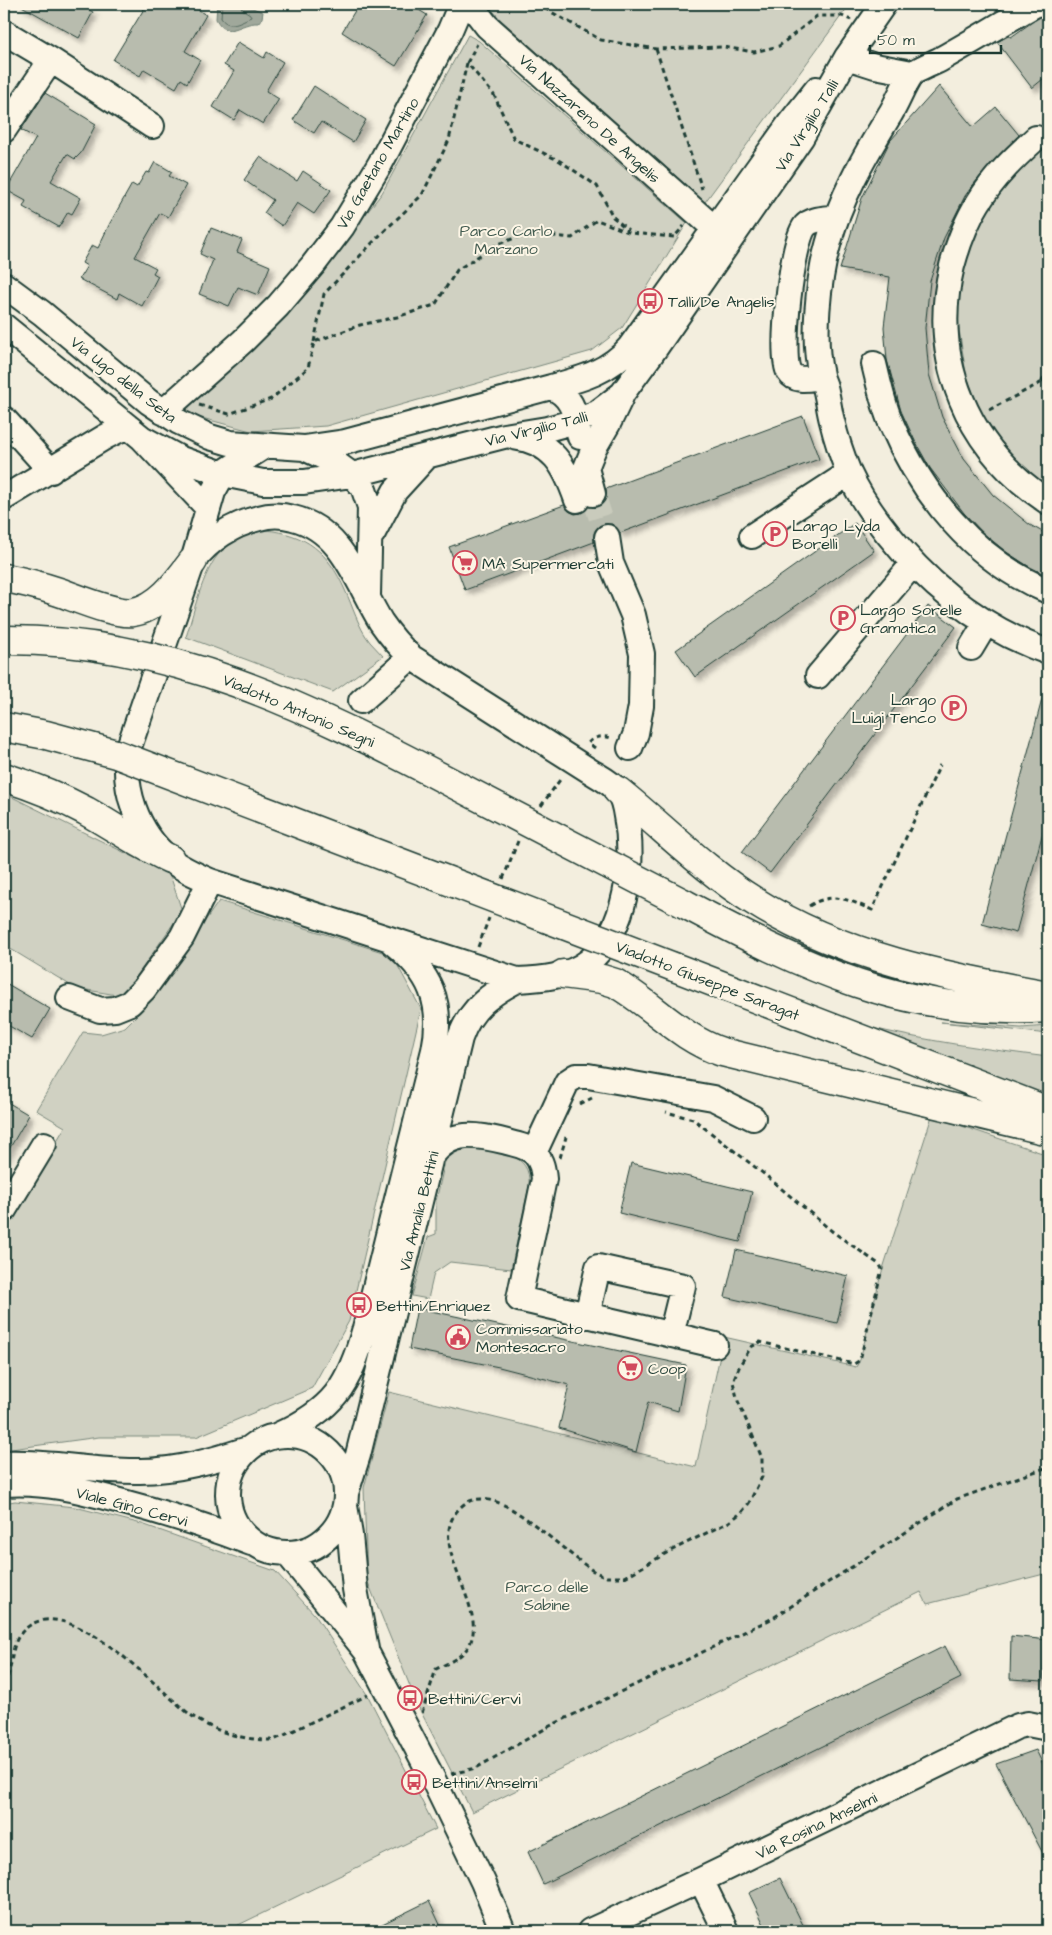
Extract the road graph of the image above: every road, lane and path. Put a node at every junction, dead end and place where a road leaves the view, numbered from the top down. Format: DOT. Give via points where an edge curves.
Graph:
graph roads {
  1 [pos="461,4"];
  2 [pos="470,4"];
  3 [pos="537,4"];
  4 [pos="884,4"];
  5 [pos="1036,4"];
  6 [pos="867,27"];
  7 [pos="4,32"];
  8 [pos="656,49"];
  9 [pos="846,57"];
  10 [pos="51,60"];
  11 [pos="912,73"];
  12 [pos="152,126"];
  13 [pos="4,130"];
  14 [pos="1036,138"];
  15 [pos="705,197"];
  16 [pos="837,217"];
  17 [pos="687,223"];
  18 [pos="715,229"];
  19 [pos="631,233"];
  20 [pos="10,291"];
  21 [pos="4,322"];
  22 [pos="12,333"];
  23 [pos="314,342"];
  24 [pos="874,364"];
  25 [pos="1048,365"];
  26 [pos="821,377"];
  27 [pos="1048,379"];
  28 [pos="1042,382"];
  29 [pos="551,387"];
  30 [pos="622,394"];
  31 [pos="196,405"];
  32 [pos="163,412"];
  33 [pos="4,419"];
  34 [pos="971,419"];
  35 [pos="576,421"];
  36 [pos="135,432"];
  37 [pos="504,436"];
  38 [pos="265,446"];
  39 [pos="304,448"];
  40 [pos="427,456"];
  41 [pos="586,468"];
  42 [pos="50,471"];
  43 [pos="849,473"];
  44 [pos="223,474"];
  45 [pos="352,474"];
  46 [pos="4,498"];
  47 [pos="1048,502"];
  48 [pos="208,508"];
  49 [pos="752,536"];
  50 [pos="600,540"];
  51 [pos="369,547"];
  52 [pos="193,562"];
  53 [pos="913,564"];
  54 [pos="4,578"];
  55 [pos="1048,591"];
  56 [pos="368,597"];
  57 [pos="986,623"];
  58 [pos="4,640"];
  59 [pos="971,648"];
  60 [pos="1048,652"];
  61 [pos="412,657"];
  62 [pos="818,676"];
  63 [pos="361,701"];
  64 [pos="4,727"];
  65 [pos="630,748"];
  66 [pos="596,749"];
  67 [pos="574,761"];
  68 [pos="940,765"];
  69 [pos="4,777"];
  70 [pos="618,791"];
  71 [pos="540,807"];
  72 [pos="514,849"];
  73 [pos="170,859"];
  74 [pos="506,870"];
  75 [pos="210,881"];
  76 [pos="807,907"];
  77 [pos="489,919"];
  78 [pos="390,940"];
  79 [pos="475,954"];
  80 [pos="563,974"];
  81 [pos="517,980"];
  82 [pos="1048,995"];
  83 [pos="69,998"];
  84 [pos="1048,1008"];
  85 [pos="594,1097"];
  86 [pos="444,1102"];
  87 [pos="575,1111"];
  88 [pos="1048,1111"];
  89 [pos="665,1112"];
  90 [pos="753,1118"];
  91 [pos="1048,1131"];
  92 [pos="567,1134"];
  93 [pos="485,1136"];
  94 [pos="44,1144"];
  95 [pos="534,1153"];
  96 [pos="431,1157"];
  97 [pos="559,1162"];
  98 [pos="4,1210"];
  99 [pos="587,1316"];
  100 [pos="671,1335"];
  101 [pos="715,1345"];
  102 [pos="278,1435"];
  103 [pos="248,1449"];
  104 [pos="4,1463"];
  105 [pos="1048,1467"];
  106 [pos="4,1484"];
  107 [pos="346,1500"];
  108 [pos="257,1545"];
  109 [pos="287,1553"];
  110 [pos="366,1651"];
  111 [pos="4,1685"];
  112 [pos="368,1695"];
  113 [pos="421,1720"];
  114 [pos="1045,1727"];
  115 [pos="450,1774"];
  116 [pos="701,1880"];
  117 [pos="503,1931"];
  118 [pos="590,1931"];
  119 [pos="726,1931"];
  1 -- 32 [label="street, Via Gaetano Martino" via="380,164 342,227 278,306"];
  2 -- 18 [label="street, Via Nazzareno De Angelis" via="487,26"];
  3 -- 8 [label="path" via="600,40"];
  4 -- 6 [label="street, Via Virgilio Talli"];
  5 -- 11 [label="street"];
  6 -- 8 [label="path" via="842,16 817,16 779,46 754,52 724,47"];
  6 -- 9 [label="street, Via Virgilio Talli"];
  7 -- 10 [label="street"];
  8 -- 15 [label="path"];
  9 -- 11 [label="street"];
  9 -- 18 [label="street, Via Virgilio Talli" via="796,114"];
  9 -- 30 [label="street, Via Virgilio Talli" via="801,138"];
  10 -- 12 [label="street"];
  10 -- 13 [label="street"];
  11 -- 16 [label="street" via="863,160"];
  14 -- 34 [label="street" via="1004,168 977,203 959,242 951,272 946,304 946,337 954,377"];
  16 -- 26 [label="street" via="828,246 818,308"];
  16 -- 26 [label="street" via="811,221 800,234 789,292 786,364 790,374 796,378"];
  17 -- 19 [label="path" via="674,237"];
  18 -- 29 [label="street, Via Virgilio Talli" via="623,355 599,372"];
  19 -- 23 [label="path" via="597,220 572,238 528,233 496,245 457,270 434,305 360,325"];
  19 -- 23 [label="path" via="613,218 597,186 560,161 514,139 494,95 467,63 449,140 422,195 324,294"];
  20 -- 32 [label="street, Via Ugo della Seta"];
  21 -- 22 [label="street, Via Ugo della Seta"];
  22 -- 36 [label="street, Via Ugo della Seta"];
  23 -- 31 [label="path" via="308,368 271,399 230,414"];
  24 -- 55 [label="street" via="890,422 931,497 975,545 1028,583"];
  25 -- 28 [label="path"];
  26 -- 43 [label="street"];
  27 -- 28 [label="path"];
  28 -- 34 [label="path"];
  29 -- 35 [label="street" via="566,396 574,409"];
  29 -- 39 [label="street, Via Virgilio Talli" via="345,442"];
  30 -- 35 [label="street, Via Virgilio Talli" via="597,413"];
  30 -- 41 [label="street"];
  32 -- 38 [label="street, Via Ugo della Seta" via="216,440"];
  33 -- 42 [label="street"];
  34 -- 47 [label="street" via="996,458 1025,486"];
  35 -- 37 [label="street, Via Virgilio Talli"];
  35 -- 41 [label="street"];
  36 -- 42 [label="street" via="105,437"];
  36 -- 44 [label="street, Via Virgilio Talli" via="181,459"];
  36 -- 48 [label="street"];
  37 -- 40 [label="street, Via Virgilio Talli"];
  37 -- 41 [label="street" via="529,440 552,452 585,497"];
  38 -- 39 [label="street, Via Ugo della Seta"];
  38 -- 44 [label="street"];
  39 -- 45 [label="street" via="328,458"];
  40 -- 45 [label="street, Via Virgilio Talli"];
  40 -- 51 [label="street" via="388,502"];
  42 -- 46 [label="street"];
  43 -- 49 [label="street"];
  43 -- 53 [label="street" via="873,515"];
  44 -- 45 [label="street, Via Virgilio Talli" via="256,481 285,482 315,481"];
  44 -- 48 [label="street"];
  45 -- 51 [label="street" via="363,487 369,502"];
  48 -- 52 [label="street"];
  50 -- 65 [label="street" via="604,558 612,563 633,616 642,654 641,706"];
  51 -- 56 [label="street"];
  52 -- 54 [label="main road" via="163,596 132,613"];
  52 -- 56 [label="street" via="208,545 235,526 263,516 289,517 312,525 330,537"];
  52 -- 73 [label="street" via="131,740 126,764 137,815 152,840"];
  53 -- 57 [label="street" via="942,592"];
  53 -- 62 [label="street"];
  56 -- 61 [label="street" via="396,642"];
  57 -- 59 [label="street"];
  57 -- 60 [label="street"];
  58 -- 84 [label="main road, Viadotto Antonio Segni, bridge" via="49,641 152,656 205,671 290,703 376,742 782,953 833,975 913,999 955,1006 993,1010"];
  61 -- 63 [label="street"];
  61 -- 67 [label="street"];
  64 -- 88 [label="main road, Viadotto Giuseppe Saragat, bridge" via="46,734 107,751"];
  65 -- 66 [label="path" via="607,736 593,738 588,743"];
  67 -- 70 [label="street"];
  67 -- 71 [label="path"];
  68 -- 76 [label="path" via="872,910 834,897"];
  69 -- 73 [label="main road" via="85,811"];
  70 -- 80 [label="street" via="627,819 631,851 622,905 611,934 599,951 582,965"];
  70 -- 82 [label="main road" via="739,891 794,924 861,952 902,964"];
  72 -- 74 [label="path"];
  73 -- 75 [label="street" via="192,874"];
  75 -- 78 [label="street"];
  75 -- 83 [label="street" via="182,937 130,1003 100,1010"];
  77 -- 79 [label="path"];
  78 -- 81 [label="street"];
  78 -- 102 [label="street" via="410,957 432,991 438,1011 435,1044 356,1358 328,1405 308,1420"];
  80 -- 81 [label="street"];
  80 -- 91 [label="main road" via="615,984 686,1035 722,1052"];
  81 -- 86 [label="street, Via Amalia Bettini" via="486,999 466,1022"];
  85 -- 87 [label="path"];
  86 -- 93 [label="street" via="460,1121"];
  86 -- 96 [label="street, Via Amalia Bettini"];
  89 -- 113 [label="path" via="693,1119 833,1232 880,1265 882,1269 860,1360 854,1364 756,1342 733,1382 762,1458 762,1477 754,1496 745,1509 729,1522 625,1577 607,1577 595,1572 504,1505 488,1499 468,1500 452,1518 449,1533 450,1549 473,1623 473,1637 465,1652 436,1670"];
  90 -- 95 [label="street" via="713,1098 576,1076 567,1082"];
  92 -- 97 [label="path"];
  93 -- 95 [label="street" via="524,1146"];
  93 -- 96 [label="street" via="451,1139 441,1144"];
  94 -- 98 [label="street"];
  95 -- 99 [label="street" via="541,1163 544,1179 519,1299"];
  96 -- 107 [label="street, Via Amalia Bettini"];
  99 -- 100 [label="street"];
  99 -- 100 [label="street" via="598,1267 683,1286"];
  100 -- 101 [label="street"];
  102 -- 103 [label="street"];
  102 -- 107 [label="street" via="303,1436 325,1448 341,1468"];
  103 -- 104 [label="street, Viale Gino Cervi" via="197,1464 142,1471"];
  103 -- 108 [label="street" via="233,1468 228,1500 238,1528"];
  105 -- 115 [label="path" via="957,1499 774,1618 550,1726 476,1768"];
  106 -- 108 [label="street, Viale Gino Cervi" via="38,1483 78,1490 169,1514"];
  107 -- 109 [label="street" via="339,1522 325,1540 309,1549"];
  107 -- 110 [label="street, Via Amalia Bettini" via="355,1589"];
  108 -- 109 [label="street"];
  109 -- 110 [label="street, Via Amalia Bettini"];
  110 -- 117 [label="street, Via Amalia Bettini" via="432,1776"];
  111 -- 112 [label="path" via="12,1665 14,1646 21,1633 30,1625 60,1620 98,1636 192,1716 233,1735 274,1740"];
  114 -- 116 [label="street, Via Rosina Anselmi" via="1018,1726"];
  116 -- 118 [label="street, Via Rosina Anselmi"];
  116 -- 119 [label="street"];
}
